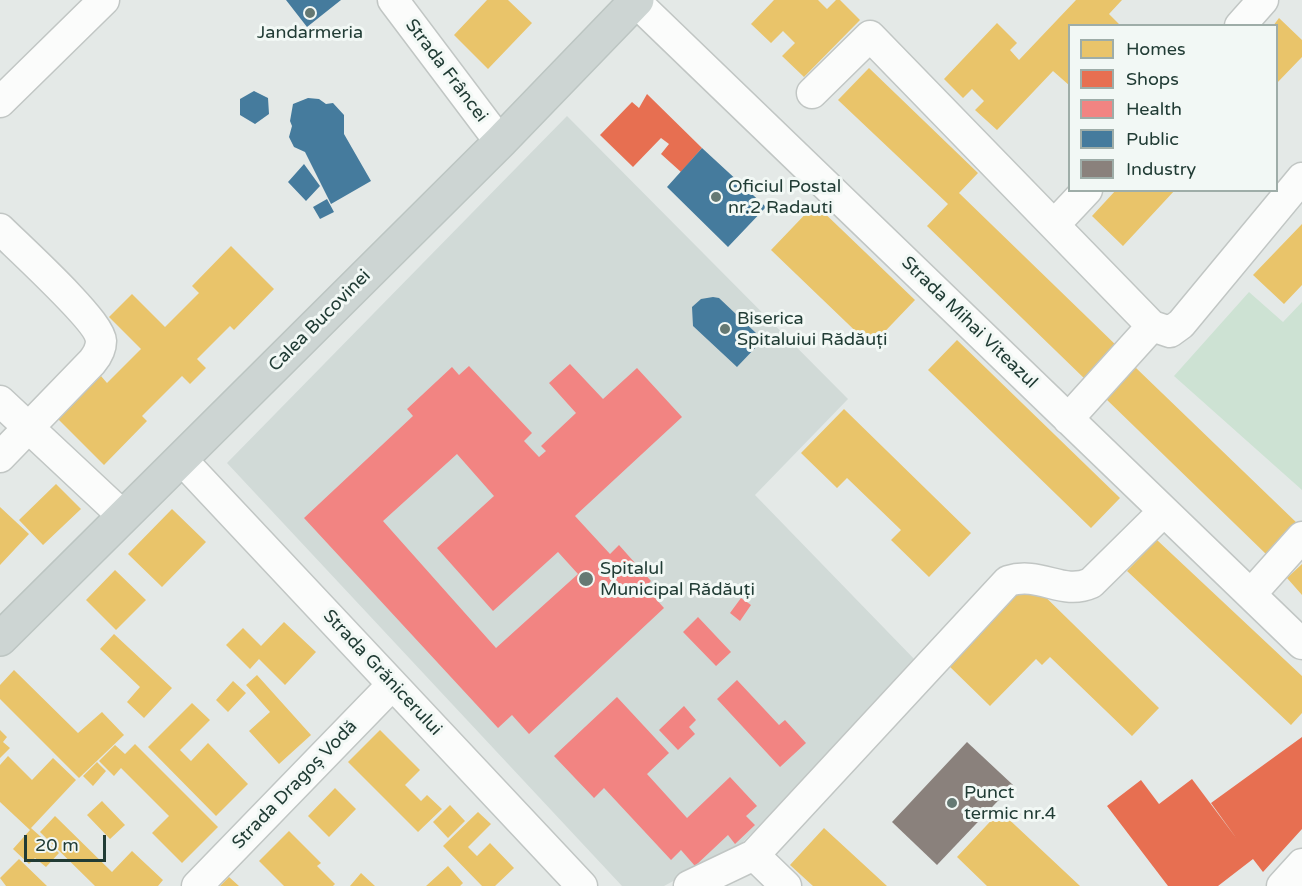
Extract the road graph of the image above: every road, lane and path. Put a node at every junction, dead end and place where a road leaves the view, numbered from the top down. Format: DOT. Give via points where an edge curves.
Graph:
graph roads {
  1 [pos="104,0"];
  2 [pos="393,0"];
  3 [pos="1263,0"];
  4 [pos="636,1"];
  5 [pos="1242,24"];
  6 [pos="812,93"];
  7 [pos="0,102"];
  8 [pos="500,142"];
  9 [pos="1302,178"];
  10 [pos="1085,192"];
  11 [pos="1055,224"];
  12 [pos="0,229"];
  13 [pos="1152,326"];
  14 [pos="0,400"];
  15 [pos="1068,419"];
  16 [pos="28,427"];
  17 [pos="0,457"];
  18 [pos="182,460"];
  19 [pos="1164,511"];
  20 [pos="123,516"];
  21 [pos="1302,537"];
  22 [pos="1251,594"];
  23 [pos="0,639"];
  24 [pos="1302,644"];
  25 [pos="392,685"];
  26 [pos="754,855"];
  27 [pos="1302,864"];
  28 [pos="197,886"];
  29 [pos="582,886"];
  30 [pos="689,886"];
  31 [pos="786,886"];
  32 [pos="1282,886"];
  1 -- 7 [label="street"];
  2 -- 8 [label="street, Strada Frâncei"];
  3 -- 5 [label="street"];
  4 -- 8 [label="main road, Calea Bucovinei"];
  4 -- 15 [label="street, Strada Mihai Viteazul"];
  6 -- 11 [label="street" via="870,36"];
  8 -- 18 [label="main road, Calea Bucovinei"];
  9 -- 13 [label="street" via="1181,324 1170,332"];
  10 -- 11 [label="street"];
  11 -- 13 [label="street"];
  12 -- 16 [label="street" via="91,320 101,340 92,363"];
  13 -- 15 [label="street"];
  14 -- 16 [label="street"];
  15 -- 19 [label="street, Strada Mihai Viteazul"];
  16 -- 17 [label="street"];
  16 -- 20 [label="street"];
  18 -- 20 [label="main road, Calea Bucovinei"];
  18 -- 25 [label="street, Strada Grănicerului"];
  19 -- 22 [label="street, Strada Mihai Viteazul"];
  19 -- 26 [label="street" via="1091,583 1071,588 1030,577 1008,581"];
  20 -- 23 [label="main road, Calea Bucovinei"];
  21 -- 22 [label="street"];
  22 -- 24 [label="street, Strada Mihai Viteazul"];
  25 -- 28 [label="street, Strada Dragoș Vodă"];
  25 -- 29 [label="street, Strada Grănicerului"];
  26 -- 30 [label="street"];
  26 -- 31 [label="street"];
  27 -- 32 [label="street"];
}
